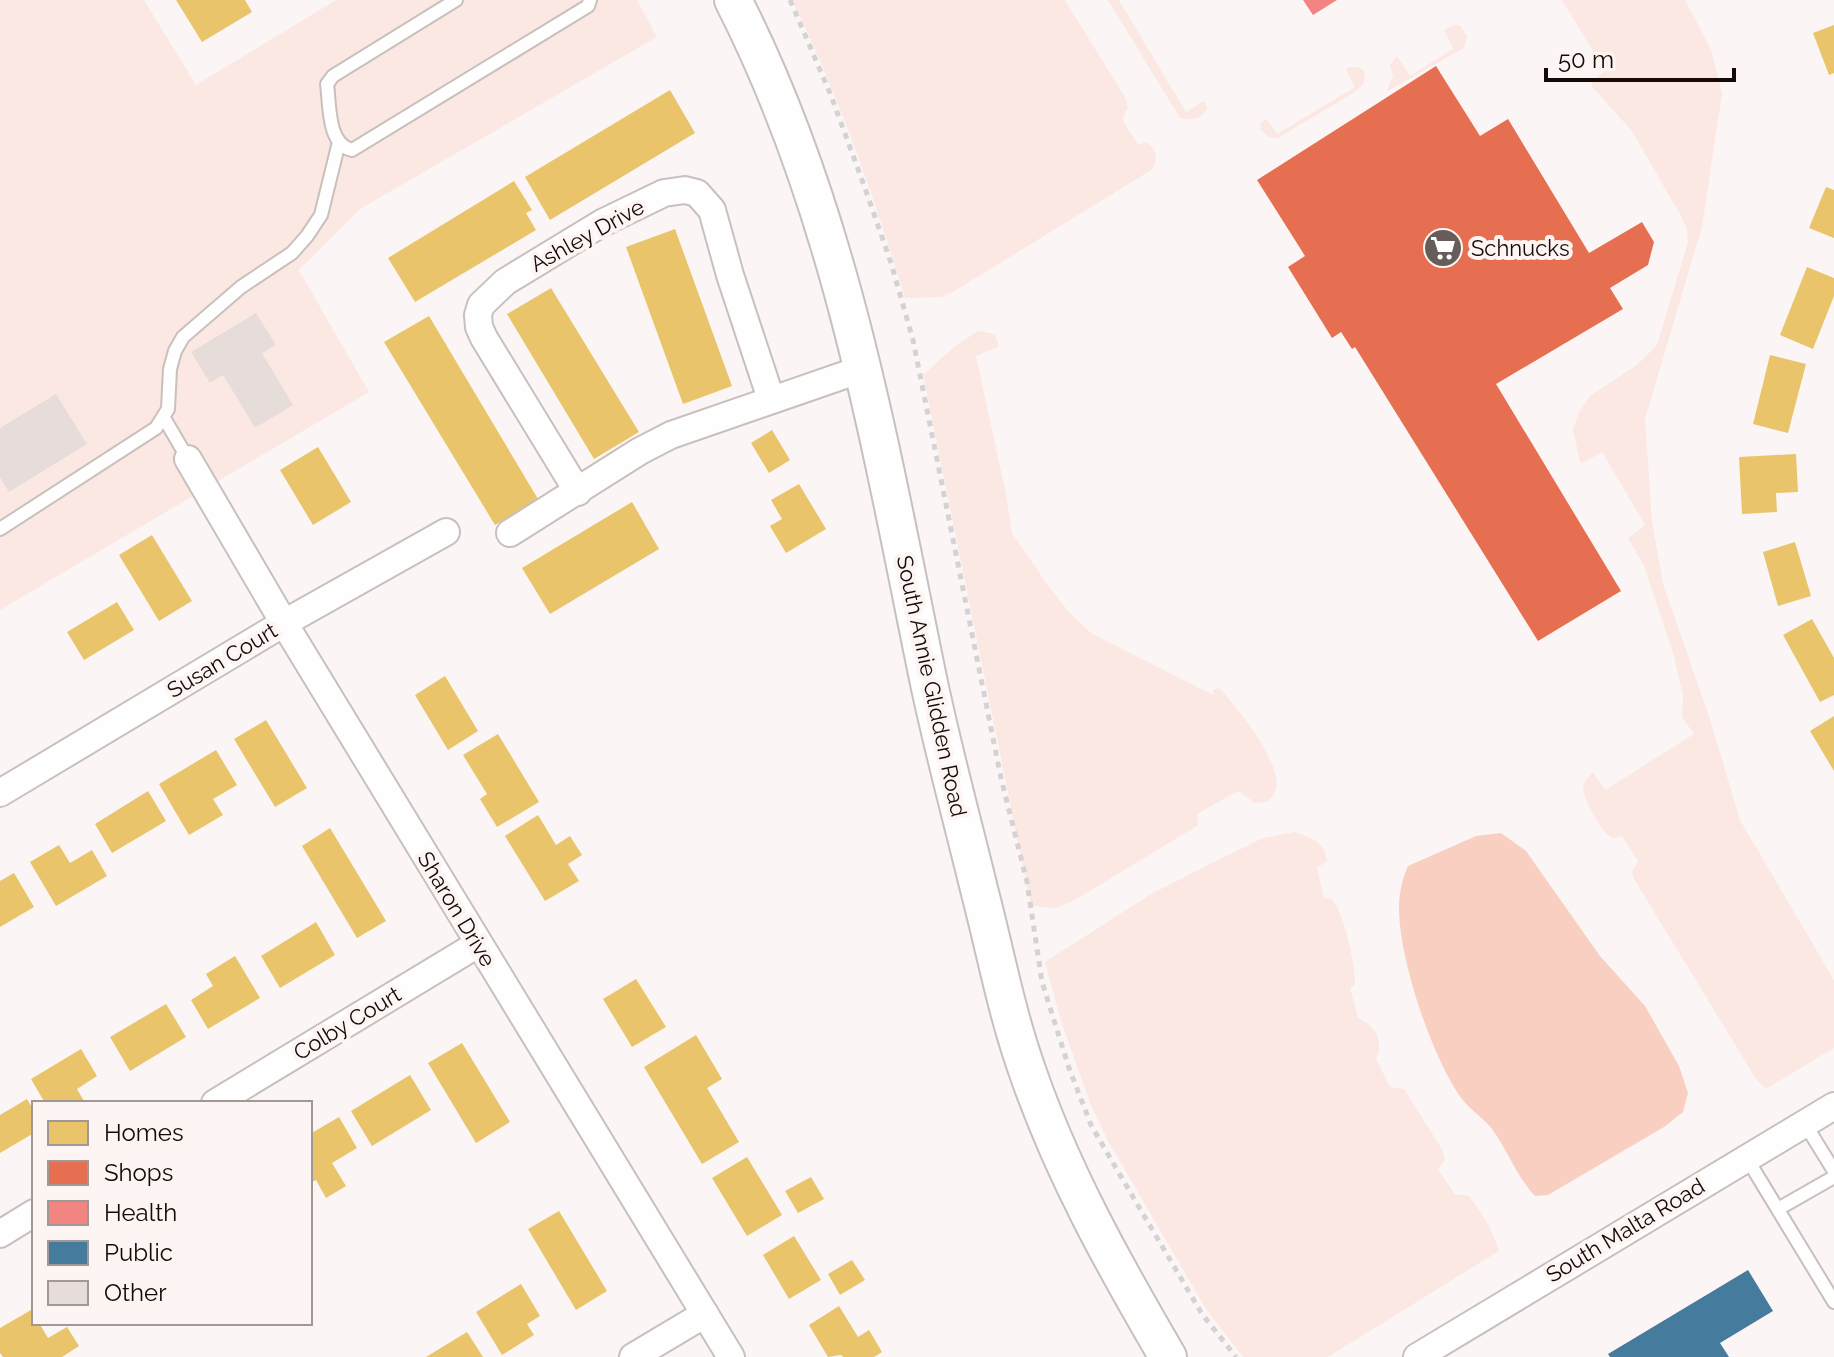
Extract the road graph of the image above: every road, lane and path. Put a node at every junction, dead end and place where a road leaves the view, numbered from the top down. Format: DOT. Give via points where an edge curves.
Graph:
graph roads {
  1 [pos="456,0"];
  2 [pos="590,0"];
  3 [pos="733,0"];
  4 [pos="790,0"];
  5 [pos="339,142"];
  6 [pos="862,369"];
  7 [pos="771,399"];
  8 [pos="164,418"];
  9 [pos="188,459"];
  10 [pos="578,492"];
  11 [pos="0,529"];
  12 [pos="446,532"];
  13 [pos="510,533"];
  14 [pos="284,623"];
  15 [pos="0,793"];
  16 [pos="478,944"];
  17 [pos="218,1101"];
  18 [pos="1834,1106"];
  19 [pos="1805,1124"];
  20 [pos="1746,1157"];
  21 [pos="1834,1174"];
  22 [pos="1778,1209"];
  23 [pos="32,1214"];
  24 [pos="0,1234"];
  25 [pos="1834,1302"];
  26 [pos="705,1314"];
  27 [pos="1431,1353"];
  28 [pos="633,1357"];
  29 [pos="731,1357"];
  30 [pos="1168,1357"];
  31 [pos="1236,1357"];
  1 -- 5 [label="lane" via="333,76 327,84"];
  2 -- 5 [label="lane" via="588,6 352,150"];
  3 -- 6 [label="main road, South Annie Glidden Road" via="803,162"];
  4 -- 31 [label="path" via="865,188 913,340 1001,778 1027,882 1042,982 1069,1068 1091,1125 1202,1314"];
  5 -- 8 [label="lane" via="321,215 307,236 183,337 170,369"];
  6 -- 7 [label="street"];
  6 -- 30 [label="main road, South Annie Glidden Road" via="953,792 1025,1064 1091,1221"];
  7 -- 10 [label="street" via="671,435"];
  7 -- 10 [label="street, Ashley Drive" via="712,210 697,193 664,193 602,223 505,282 481,305 478,315 484,338"];
  8 -- 9 [label="lane"];
  8 -- 11 [label="lane"];
  9 -- 14 [label="street, Sharon Drive"];
  10 -- 13 [label="street"];
  12 -- 14 [label="street, Susan Court"];
  14 -- 15 [label="street, Susan Court"];
  14 -- 16 [label="street, Sharon Drive"];
  16 -- 17 [label="street, Colby Court"];
  16 -- 26 [label="street, Sharon Drive"];
  18 -- 19 [label="street, South Malta Road"];
  19 -- 20 [label="street, South Malta Road"];
  19 -- 21 [label="lane"];
  20 -- 22 [label="lane"];
  20 -- 27 [label="street, South Malta Road"];
  21 -- 22 [label="lane"];
  22 -- 25 [label="lane"];
  23 -- 24 [label="street"];
  26 -- 28 [label="street"];
  26 -- 29 [label="street, Sharon Drive"];
}
